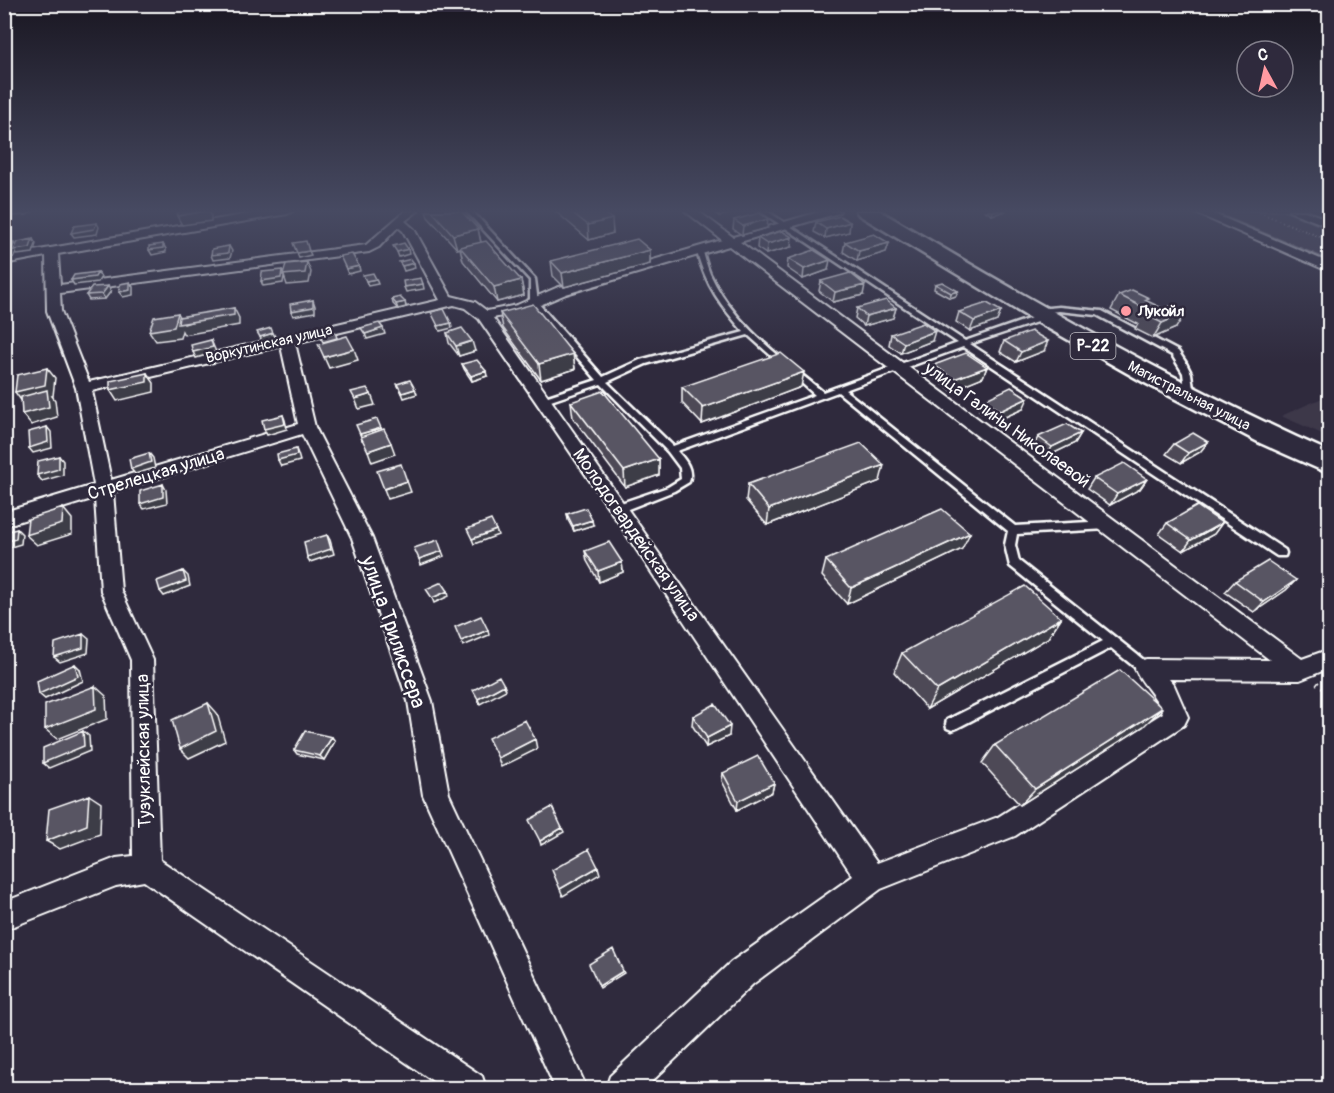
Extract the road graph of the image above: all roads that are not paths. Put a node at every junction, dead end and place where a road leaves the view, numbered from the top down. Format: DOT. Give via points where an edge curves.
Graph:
graph roads {
  1 [pos="53,262"];
  2 [pos="264,262"];
  3 [pos="426,262"];
  4 [pos="516,262"];
  5 [pos="664,262"];
  6 [pos="702,262"];
  7 [pos="759,262"];
  8 [pos="839,262"];
  9 [pos="952,262"];
  10 [pos="1315,262"];
  11 [pos="1329,268"];
  12 [pos="54,290"];
  13 [pos="454,301"];
  14 [pos="534,303"];
  15 [pos="1039,314"];
  16 [pos="484,316"];
  17 [pos="748,333"];
  18 [pos="287,340"];
  19 [pos="962,343"];
  20 [pos="896,367"];
  21 [pos="602,381"];
  22 [pos="84,388"];
  23 [pos="838,389"];
  24 [pos="821,396"];
  25 [pos="542,401"];
  26 [pos="307,427"];
  27 [pos="671,450"];
  28 [pos="1329,464"];
  29 [pos="104,490"];
  30 [pos="619,508"];
  31 [pos="4,519"];
  32 [pos="1110,525"];
  33 [pos="1014,530"];
  34 [pos="1281,553"];
  35 [pos="1112,642"];
  36 [pos="1329,658"];
  37 [pos="1146,669"];
  38 [pos="1300,670"];
  39 [pos="952,724"];
  40 [pos="147,867"];
  41 [pos="872,879"];
  42 [pos="4,916"];
  43 [pos="470,1089"];
  44 [pos="571,1089"];
  45 [pos="622,1089"];
  1 -- 12 [label="street, Тузуклейская улица"];
  2 -- 12 [label="street"];
  3 -- 13 [label="street, Молодогвардейская улица" via="446,299"];
  4 -- 14 [label="lane" via="532,280"];
  5 -- 14 [label="street" via="561,291"];
  6 -- 17 [label="lane" via="713,286"];
  7 -- 20 [label="street, улица Галины Николаевой"];
  8 -- 19 [label="lane"];
  9 -- 15 [label="highway, Магистральная улица / Р-22"];
  10 -- 11 [label="street"];
  12 -- 22 [label="street, Тузуклейская улица" via="54,311"];
  13 -- 16 [label="street, Молодогвардейская улица" via="470,305"];
  13 -- 18 [label="street, Воркутинская улица"];
  14 -- 16 [label="street"];
  14 -- 21 [label="lane"];
  15 -- 19 [label="lane"];
  15 -- 28 [label="highway, Магистральная улица / Р-22" via="1272,439"];
  16 -- 25 [label="street, Молодогвардейская улица"];
  17 -- 21 [label="lane" via="643,362"];
  17 -- 24 [label="lane"];
  18 -- 22 [label="street, Воркутинская улица"];
  18 -- 26 [label="street, улица Трилиссера"];
  19 -- 20 [label="lane"];
  19 -- 34 [label="lane"];
  20 -- 23 [label="lane"];
  20 -- 32 [label="street, улица Галины Николаевой"];
  21 -- 25 [label="lane"];
  21 -- 27 [label="lane"];
  22 -- 29 [label="street, Тузуклейская улица"];
  23 -- 24 [label="lane"];
  23 -- 33 [label="lane"];
  24 -- 27 [label="lane"];
  25 -- 30 [label="street, Молодогвардейская улица"];
  26 -- 29 [label="street, Стрелецкая улица"];
  26 -- 44 [label="street, улица Трилиссера" via="362,538 420,701 436,795"];
  27 -- 30 [label="lane" via="685,467 686,480"];
  29 -- 31 [label="street, Стрелецкая улица"];
  29 -- 40 [label="street, Тузуклейская улица" via="111,591 142,660"];
  30 -- 41 [label="street, Молодогвардейская улица"];
  32 -- 33 [label="lane"];
  32 -- 38 [label="street, улица Галины Николаевой"];
  33 -- 35 [label="lane" via="1010,545 1014,563"];
  35 -- 37 [label="lane"];
  35 -- 39 [label="lane"];
  36 -- 38 [label="street"];
  37 -- 38 [label="street"];
  37 -- 41 [label="street" via="1166,692 1176,717 1006,827"];
  40 -- 42 [label="street" via="116,872"];
  40 -- 43 [label="street"];
  41 -- 45 [label="street" via="742,974"];
}
